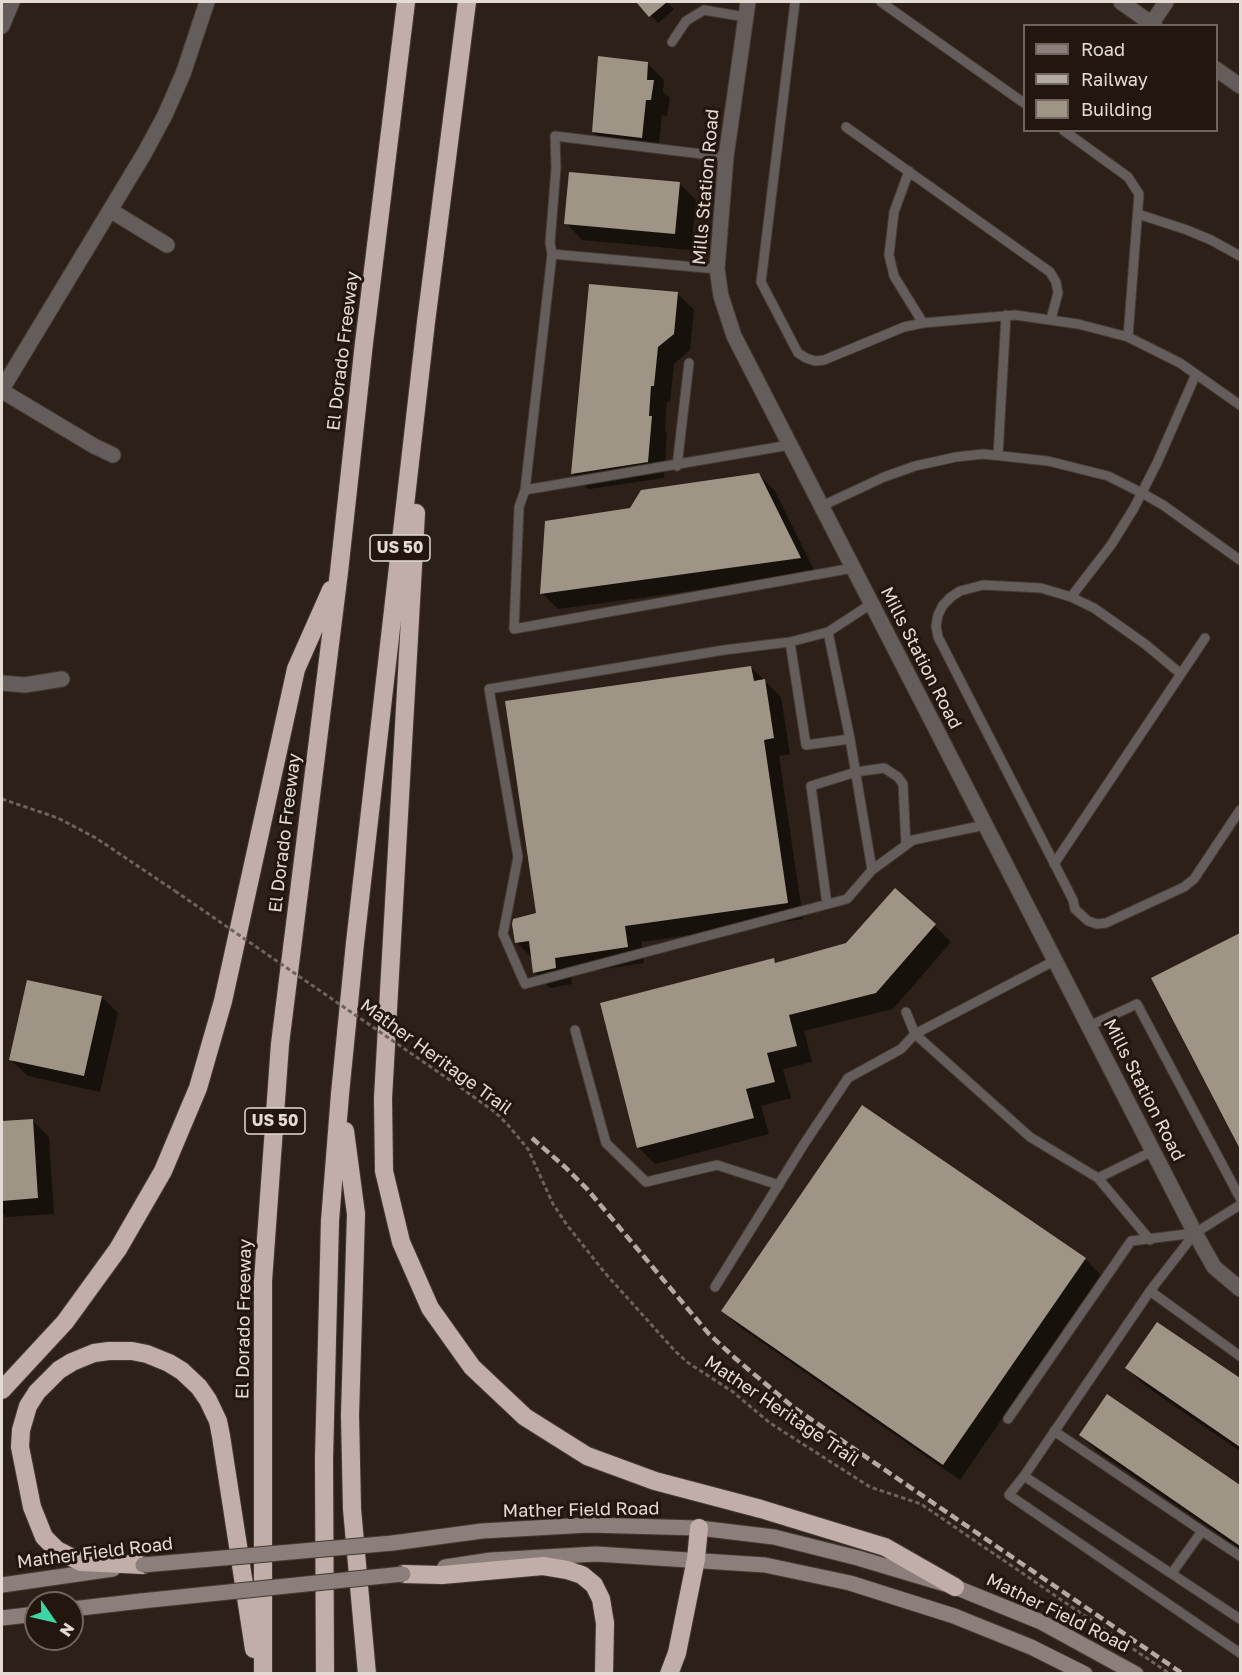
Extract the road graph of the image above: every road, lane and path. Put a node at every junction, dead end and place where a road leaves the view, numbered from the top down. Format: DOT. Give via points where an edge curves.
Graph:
graph roads {
  1 [pos="12,2"];
  2 [pos="207,2"];
  3 [pos="406,2"];
  4 [pos="467,2"];
  5 [pos="748,2"];
  6 [pos="795,2"];
  7 [pos="881,2"];
  8 [pos="1121,2"];
  9 [pos="1166,2"];
  10 [pos="745,17"];
  11 [pos="1154,24"];
  12 [pos="2,26"];
  13 [pos="672,42"];
  14 [pos="1218,70"];
  15 [pos="1240,86"];
  16 [pos="1023,102"];
  17 [pos="846,128"];
  18 [pos="1066,132"];
  19 [pos="726,157"];
  20 [pos="909,171"];
  21 [pos="110,210"];
  22 [pos="1138,214"];
  23 [pos="167,245"];
  24 [pos="552,254"];
  25 [pos="1240,256"];
  26 [pos="717,269"];
  27 [pos="1006,315"];
  28 [pos="1051,319"];
  29 [pos="426,322"];
  30 [pos="923,323"];
  31 [pos="1128,337"];
  32 [pos="689,363"];
  33 [pos="1196,374"];
  34 [pos="2,390"];
  35 [pos="1240,405"];
  36 [pos="790,445"];
  37 [pos="113,455"];
  38 [pos="998,455"];
  39 [pos="677,466"];
  40 [pos="525,490"];
  41 [pos="1142,493"];
  42 [pos="822,506"];
  43 [pos="1240,560"];
  44 [pos="853,568"];
  45 [pos="339,572"];
  46 [pos="1071,597"];
  47 [pos="871,604"];
  48 [pos="828,632"];
  49 [pos="1205,638"];
  50 [pos="790,642"];
  51 [pos="1181,674"];
  52 [pos="62,680"];
  53 [pos="2,683"];
  54 [pos="850,739"];
  55 [pos="856,772"];
  56 [pos="2,799"];
  57 [pos="1240,810"];
  58 [pos="985,825"];
  59 [pos="906,845"];
  60 [pos="1054,864"];
  61 [pos="872,870"];
  62 [pos="827,904"];
  63 [pos="1054,961"];
  64 [pos="906,1012"];
  65 [pos="1089,1026"];
  66 [pos="575,1029"];
  67 [pos="915,1034"];
  68 [pos="340,1094"];
  69 [pos="1153,1151"];
  70 [pos="1098,1178"];
  71 [pos="779,1185"];
  72 [pos="1240,1198"];
  73 [pos="1240,1205"];
  74 [pos="1195,1233"];
  75 [pos="1150,1240"];
  76 [pos="1239,1286"];
  77 [pos="715,1287"];
  78 [pos="1150,1291"];
  79 [pos="1240,1356"];
  80 [pos="2,1390"];
  81 [pos="1008,1419"];
  82 [pos="1054,1431"];
  83 [pos="1024,1476"];
  84 [pos="699,1528"];
  85 [pos="1202,1531"];
  86 [pos="1240,1556"];
  87 [pos="696,1559"];
  88 [pos="143,1565"];
  89 [pos="403,1574"];
  90 [pos="1172,1574"];
  91 [pos="2,1585"];
  92 [pos="955,1587"];
  93 [pos="84,1608"];
  94 [pos="24,1615"];
  95 [pos="2,1618"];
  96 [pos="1240,1619"];
  97 [pos="1240,1653"];
  98 [pos="258,1674"];
  99 [pos="263,1674"];
  100 [pos="325,1674"];
  101 [pos="367,1674"];
  102 [pos="604,1674"];
  103 [pos="669,1674"];
  104 [pos="1085,1674"];
  105 [pos="1136,1674"];
  106 [pos="1170,1674"];
  1 -- 12 [label="street"];
  2 -- 21 [label="street" via="165,115"];
  3 -- 45 [label="highway, El Dorado Freeway / US 50"];
  4 -- 29 [label="highway, US 50"];
  5 -- 10 [label="street, Mills Station Road"];
  6 -- 30 [label="lane" via="761,282 798,353 814,361"];
  7 -- 16 [label="lane"];
  8 -- 11 [label="street"];
  9 -- 11 [label="street"];
  10 -- 13 [label="lane" via="704,10 686,21"];
  10 -- 19 [label="street, Mills Station Road"];
  14 -- 15 [label="street"];
  17 -- 20 [label="lane"];
  18 -- 22 [label="lane" via="1128,177 1139,194"];
  19 -- 24 [label="lane" via="555,136"];
  19 -- 26 [label="street, Mills Station Road"];
  20 -- 28 [label="lane" via="1050,272 1058,292"];
  20 -- 30 [label="lane" via="894,212 888,255 894,276"];
  21 -- 23 [label="street"];
  21 -- 34 [label="street"];
  22 -- 25 [label="lane" via="1187,230"];
  22 -- 31 [label="lane"];
  24 -- 26 [label="lane"];
  24 -- 40 [label="lane"];
  26 -- 36 [label="street, Mills Station Road" via="734,336"];
  27 -- 28 [label="lane"];
  27 -- 30 [label="lane"];
  27 -- 38 [label="lane"];
  28 -- 31 [label="lane"];
  29 -- 68 [label="highway, US 50"];
  29 -- 92 [label="highway" via="383,1098 384,1171 400,1242 430,1308 472,1367 525,1417 587,1456 655,1481 885,1547"];
  31 -- 33 [label="lane"];
  32 -- 39 [label="lane"];
  33 -- 35 [label="lane"];
  33 -- 41 [label="lane"];
  34 -- 37 [label="street"];
  36 -- 39 [label="lane"];
  36 -- 42 [label="street, Mills Station Road"];
  38 -- 41 [label="lane" via="1048,461 1108,476"];
  38 -- 42 [label="lane" via="956,457 915,466"];
  39 -- 40 [label="lane"];
  40 -- 44 [label="lane" via="519,507 514,629"];
  41 -- 43 [label="lane"];
  41 -- 46 [label="lane" via="1111,545"];
  42 -- 44 [label="street, Mills Station Road"];
  44 -- 47 [label="street, Mills Station Road"];
  45 -- 80 [label="highway" via="296,669 223,1001 198,1088 163,1171 118,1249 65,1322"];
  45 -- 99 [label="highway, El Dorado Freeway / US 50" via="280,1044 264,1269"];
  46 -- 51 [label="lane" via="1117,623"];
  46 -- 60 [label="lane" via="1041,588 983,585 951,597 943,605 936,626 938,637"];
  47 -- 48 [label="lane"];
  47 -- 58 [label="street, Mills Station Road"];
  48 -- 50 [label="lane"];
  48 -- 54 [label="lane"];
  49 -- 51 [label="lane"];
  50 -- 54 [label="lane" via="807,745"];
  50 -- 62 [label="lane" via="489,689 518,857 502,934 525,984"];
  51 -- 60 [label="lane"];
  52 -- 53 [label="street" via="25,685"];
  54 -- 55 [label="lane"];
  55 -- 59 [label="lane" via="884,768 903,784"];
  55 -- 61 [label="lane"];
  55 -- 62 [label="lane" via="811,786"];
  56 -- 106 [label="path, Mather Heritage Trail, bridge" via="58,818 86,833 495,1112 528,1149 567,1226 687,1362 733,1392 770,1424 870,1487 921,1504"];
  57 -- 60 [label="lane" via="1189,883 1106,923 1081,916"];
  58 -- 59 [label="lane" via="913,840"];
  58 -- 63 [label="street, Mills Station Road"];
  59 -- 61 [label="lane"];
  61 -- 62 [label="lane" via="847,899"];
  63 -- 65 [label="street, Mills Station Road"];
  63 -- 67 [label="lane"];
  64 -- 67 [label="lane"];
  65 -- 69 [label="street, Mills Station Road"];
  65 -- 72 [label="lane" via="1137,1004"];
  66 -- 71 [label="lane" via="606,1143 646,1182 717,1165"];
  67 -- 70 [label="lane" via="1030,1137"];
  67 -- 71 [label="lane" via="901,1049 848,1078"];
  68 -- 100 [label="highway, US 50" via="330,1221 324,1458"];
  68 -- 101 [label="highway" via="356,1214 350,1415 352,1509"];
  69 -- 70 [label="lane"];
  69 -- 74 [label="street, Mills Station Road"];
  70 -- 75 [label="lane"];
  71 -- 77 [label="lane"];
  73 -- 74 [label="lane"];
  74 -- 75 [label="lane"];
  74 -- 76 [label="street, Mills Station Road" via="1214,1267"];
  74 -- 78 [label="lane"];
  75 -- 81 [label="lane" via="1131,1241"];
  78 -- 79 [label="lane"];
  78 -- 82 [label="lane"];
  82 -- 83 [label="lane"];
  82 -- 85 [label="lane"];
  83 -- 90 [label="lane"];
  83 -- 97 [label="lane" via="1009,1495"];
  84 -- 87 [label="highway"];
  84 -- 88 [label="main road, Mather Field Road, bridge" via="588,1525 482,1531 393,1543"];
  84 -- 92 [label="main road, Mather Field Road" via="774,1537"];
  85 -- 86 [label="lane"];
  85 -- 90 [label="lane"];
  87 -- 89 [label="main road" via="596,1554 491,1560"];
  87 -- 103 [label="highway"];
  87 -- 104 [label="main road" via="765,1565 849,1583 988,1629"];
  88 -- 91 [label="main road, Mather Field Road"];
  88 -- 98 [label="highway" via="81,1562 57,1550 44,1537 32,1508 20,1448 28,1406 59,1370 94,1353 132,1351 169,1363 199,1387 208,1400 221,1436"];
  89 -- 93 [label="main road, bridge"];
  89 -- 102 [label="highway" via="442,1575 543,1566 582,1575 594,1585 601,1599"];
  90 -- 96 [label="lane"];
  92 -- 105 [label="main road, Mather Field Road" via="1041,1622"];
  94 -- 95 [label="main road"];
}
